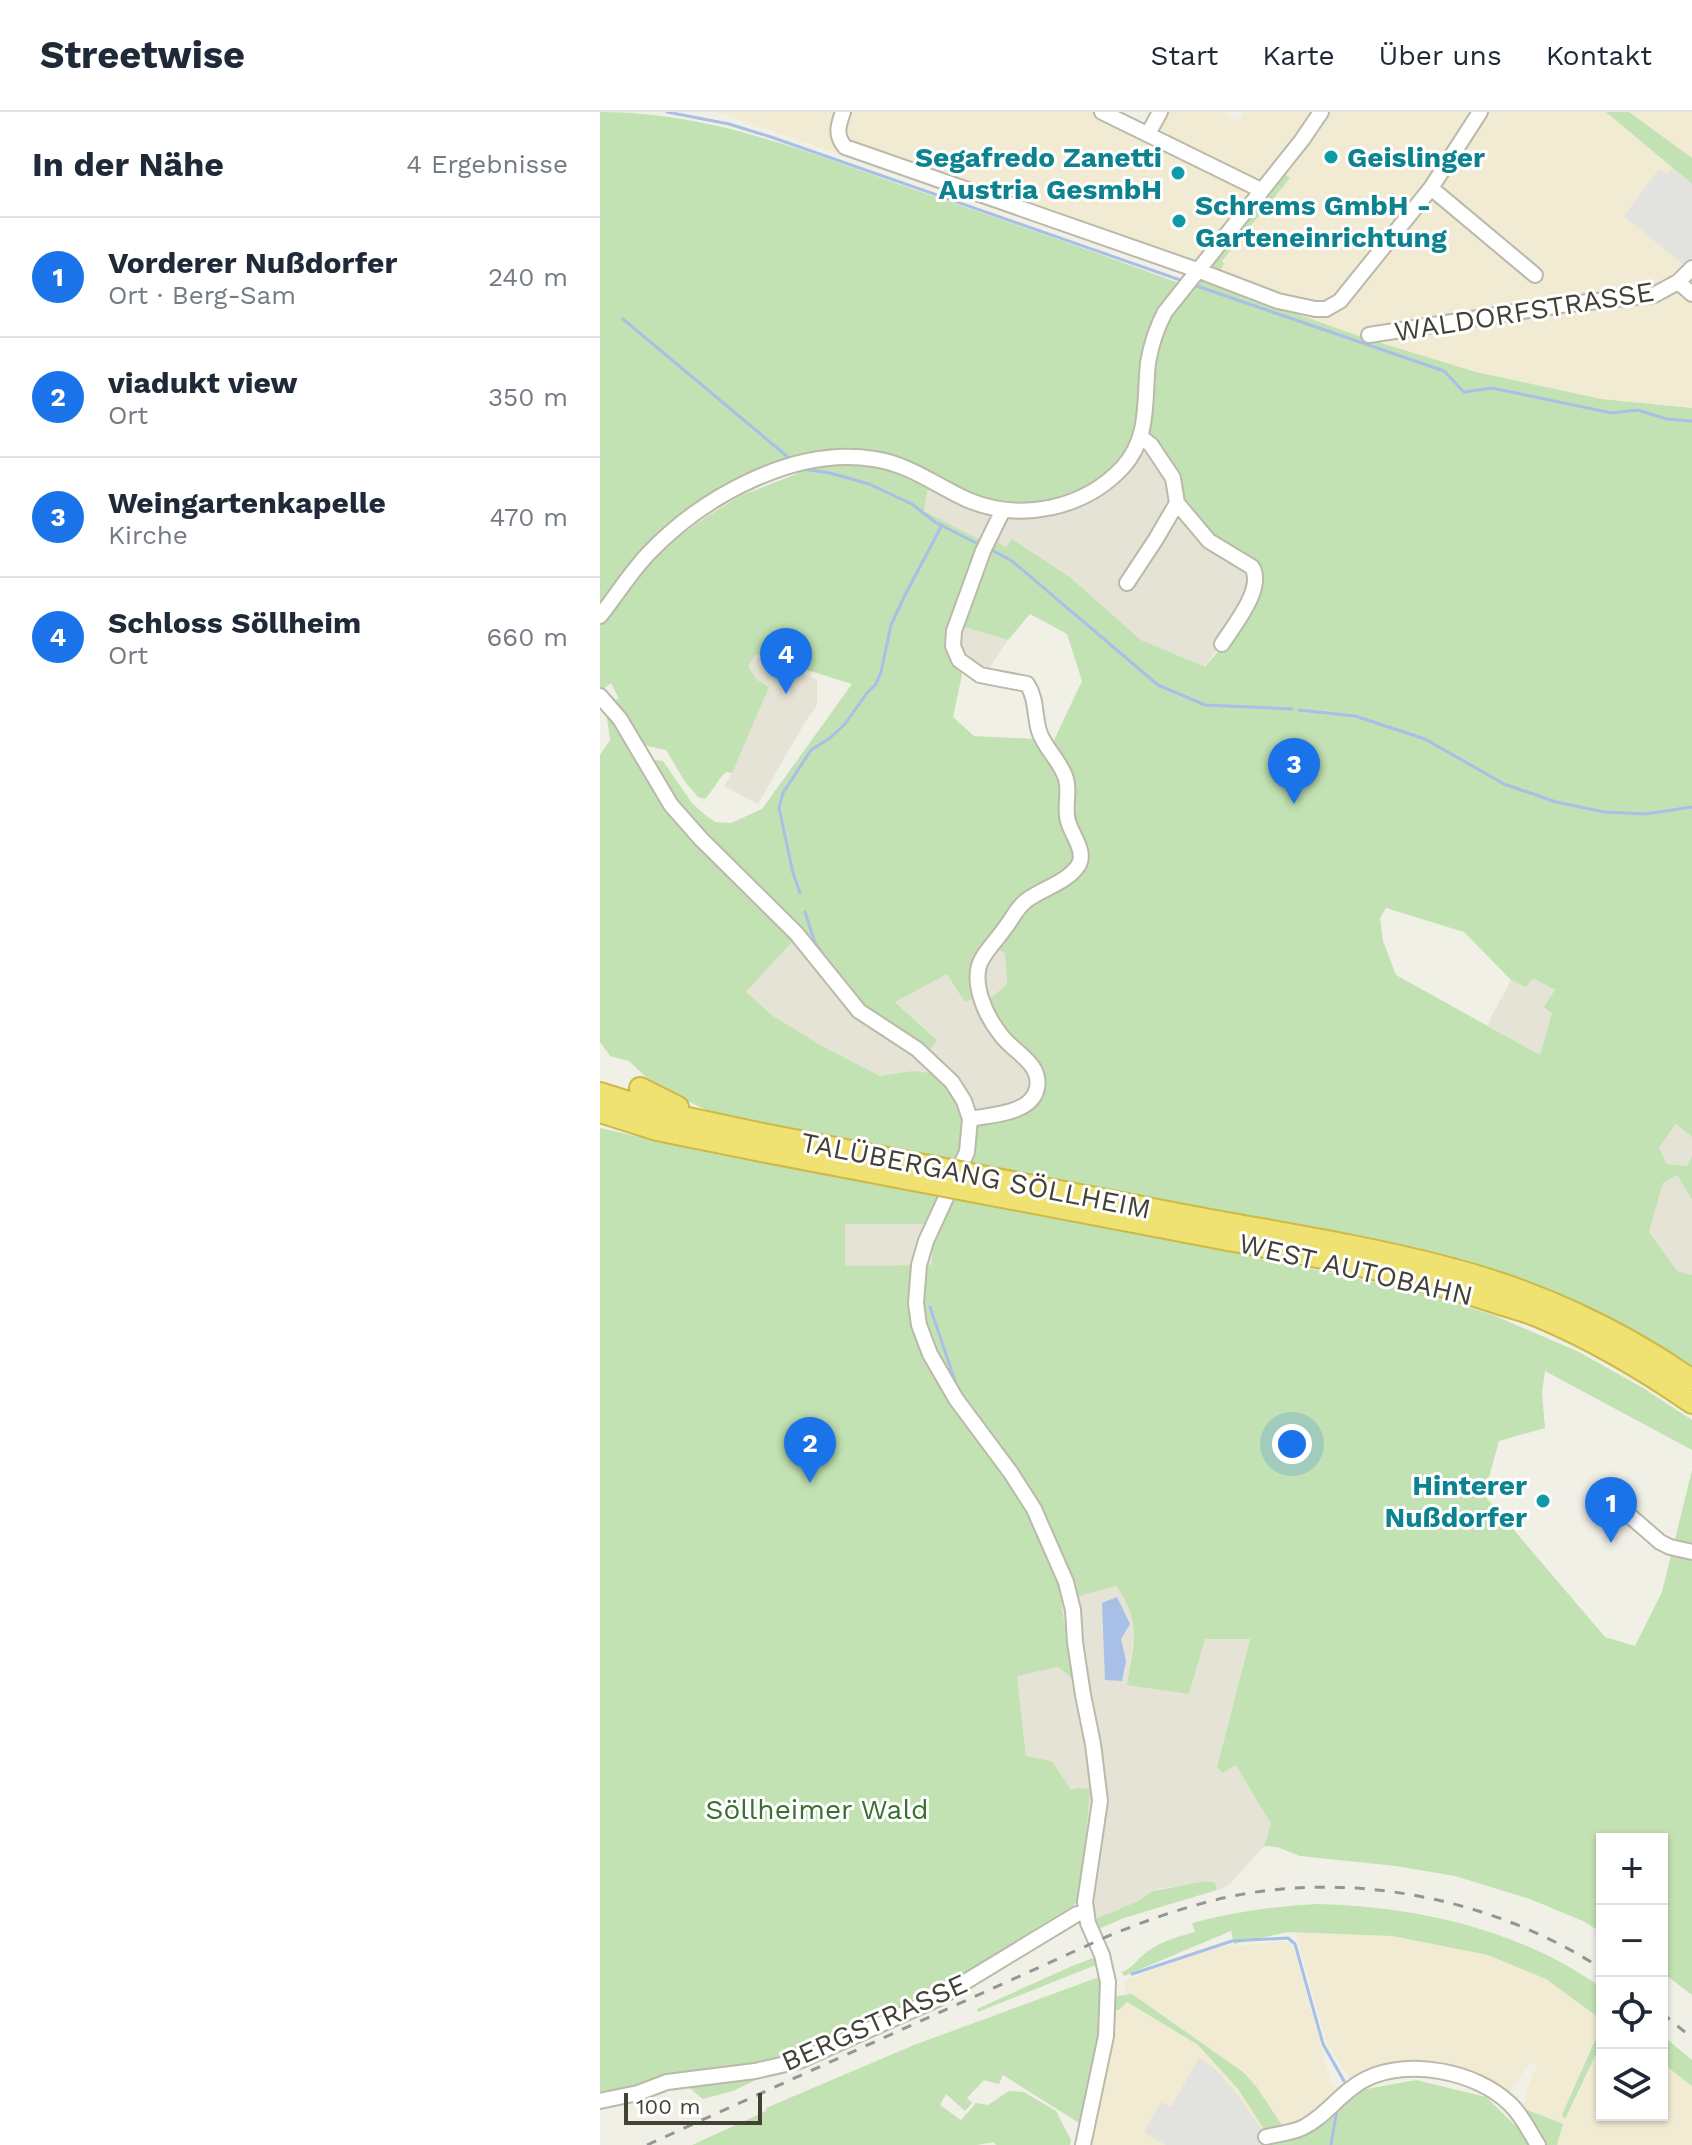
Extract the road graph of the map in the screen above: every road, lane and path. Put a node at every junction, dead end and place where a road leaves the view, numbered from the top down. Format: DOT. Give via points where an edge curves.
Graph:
graph roads {
  1 [pos="843,112"];
  2 [pos="1102,112"];
  3 [pos="1160,112"];
  4 [pos="1321,112"];
  5 [pos="1480,112"];
  6 [pos="1148,134"];
  7 [pos="1431,188"];
  8 [pos="1261,190"];
  9 [pos="1692,268"];
  10 [pos="1196,272"];
  11 [pos="1535,275"];
  12 [pos="1678,282"];
  13 [pos="1692,294"];
  14 [pos="1369,335"];
  15 [pos="1141,437"];
  16 [pos="1177,503"];
  17 [pos="1003,510"];
  18 [pos="1127,583"];
  19 [pos="600,616"];
  20 [pos="1222,644"];
  21 [pos="600,696"];
  22 [pos="640,1088"];
  23 [pos="600,1093"];
  24 [pos="600,1112"];
  25 [pos="970,1119"];
  26 [pos="721,1125"];
  27 [pos="762,1142"];
  28 [pos="1188,1224"];
  29 [pos="1692,1380"];
  30 [pos="1692,1403"];
  31 [pos="1598,1506"];
  32 [pos="1692,1552"];
  33 [pos="1086,1912"];
  34 [pos="600,2101"];
  35 [pos="1266,2137"];
  36 [pos="1083,2145"];
  37 [pos="1538,2145"];
  1 -- 10 [label="street" via="837,130 845,147"];
  2 -- 6 [label="street"];
  3 -- 6 [label="street"];
  4 -- 8 [label="street"];
  5 -- 7 [label="street"];
  6 -- 8 [label="street"];
  7 -- 10 [label="street" via="1340,301 1326,309 1278,301"];
  7 -- 11 [label="street"];
  8 -- 10 [label="street"];
  9 -- 12 [label="street, WALDORFSTRASSE"];
  10 -- 15 [label="street" via="1160,320 1151,347"];
  12 -- 13 [label="street, WALDORFSTRASSE"];
  12 -- 14 [label="street, WALDORFSTRASSE" via="1654,295"];
  15 -- 16 [label="street" via="1173,478"];
  15 -- 17 [label="street" via="1126,465 1075,501 1031,511"];
  16 -- 18 [label="street"];
  16 -- 20 [label="street" via="1209,541 1256,573 1247,605"];
  17 -- 19 [label="street" via="874,459 806,462 727,493 681,525 648,554"];
  17 -- 25 [label="street" via="983,551 953,646 959,660 980,675 1027,684 1039,732 1066,779 1067,820 1081,854 1069,876 1016,910 979,961 980,997 986,1010 1002,1037 1031,1064 1038,1083 1029,1102 1017,1109"];
  21 -- 25 [label="street" via="620,719 671,805 796,933 859,1011 917,1049 952,1082"];
  22 -- 26 [label="highway"];
  23 -- 26 [label="highway"];
  24 -- 27 [label="highway" via="657,1130"];
  25 -- 33 [label="street" via="967,1152 919,1265 919,1325 956,1399 1034,1509 1066,1582 1100,1801"];
  26 -- 27 [label="highway"];
  27 -- 28 [label="highway, TALÜBERGANG SÖLLHEIM, bridge"];
  28 -- 29 [label="highway, WEST AUTOBAHN" via="1324,1241 1446,1267 1599,1324"];
  28 -- 30 [label="highway, WEST AUTOBAHN" via="1393,1271 1536,1316 1652,1374"];
  31 -- 32 [label="street" via="1629,1515 1660,1542"];
  33 -- 34 [label="street, BERGSTRASSE" via="937,1999 799,2061 667,2082"];
  33 -- 36 [label="street" via="1109,1993 1106,2036"];
  35 -- 37 [label="street" via="1302,2128 1368,2077 1410,2068 1476,2082 1499,2095 1520,2115"];
}
